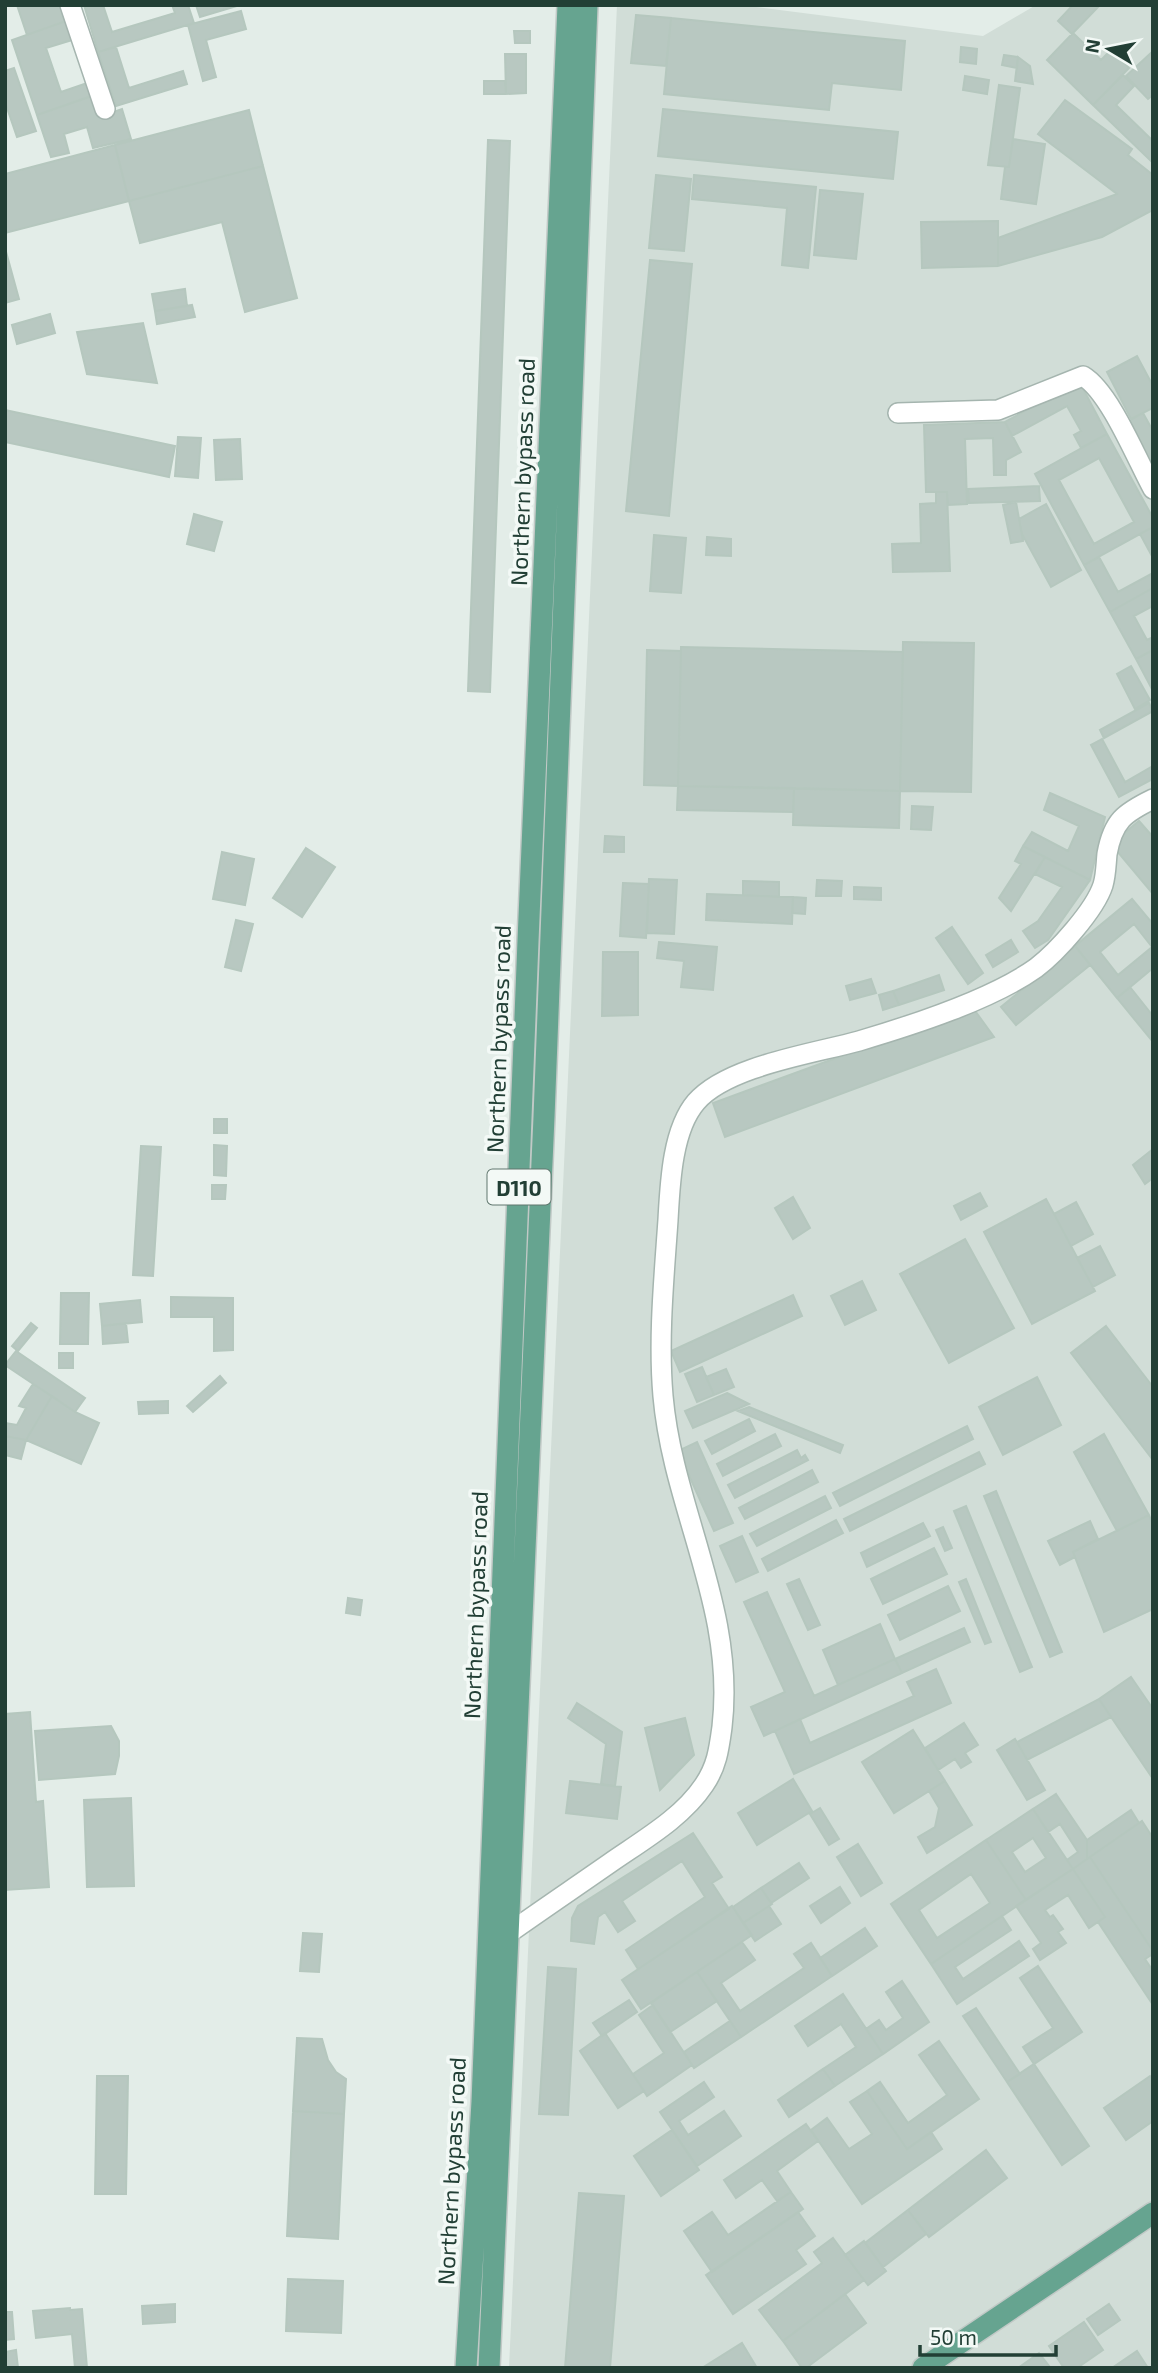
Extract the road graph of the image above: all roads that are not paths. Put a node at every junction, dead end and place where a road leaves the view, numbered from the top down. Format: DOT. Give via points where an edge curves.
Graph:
graph roads {
  1 [pos="70,5"];
  2 [pos="568,5"];
  3 [pos="587,5"];
  4 [pos="105,109"];
  5 [pos="898,414"];
  6 [pos="1153,489"];
  7 [pos="558,725"];
  8 [pos="537,726"];
  9 [pos="1153,799"];
  10 [pos="519,1194"];
  11 [pos="541,1195"];
  12 [pos="509,1933"];
  13 [pos="1153,2213"];
  14 [pos="467,2368"];
  15 [pos="489,2368"];
  16 [pos="923,2368"];
  1 -- 4 [label="street"];
  2 -- 8 [label="main road, Northern bypass road / D110"];
  3 -- 7 [label="main road, Northern bypass road / D110"];
  5 -- 6 [label="street" via="998,410 1083,376 1105,399"];
  7 -- 8 [label="main road"];
  7 -- 11 [label="main road, Northern bypass road / D110"];
  8 -- 10 [label="main road, Northern bypass road / D110"];
  9 -- 12 [label="street" via="1123,814 1110,840 1103,886 1082,921 1037,967 945,1012 736,1074 716,1084 687,1113 677,1140 669,1207 662,1395 670,1448 702,1558 721,1649 725,1699 718,1760 686,1808"];
  10 -- 11 [label="main road"];
  10 -- 14 [label="main road, Northern bypass road / D110"];
  11 -- 12 [label="main road, Northern bypass road / D110"];
  12 -- 15 [label="main road, Northern bypass road / D110"];
  13 -- 16 [label="main road"];
}
